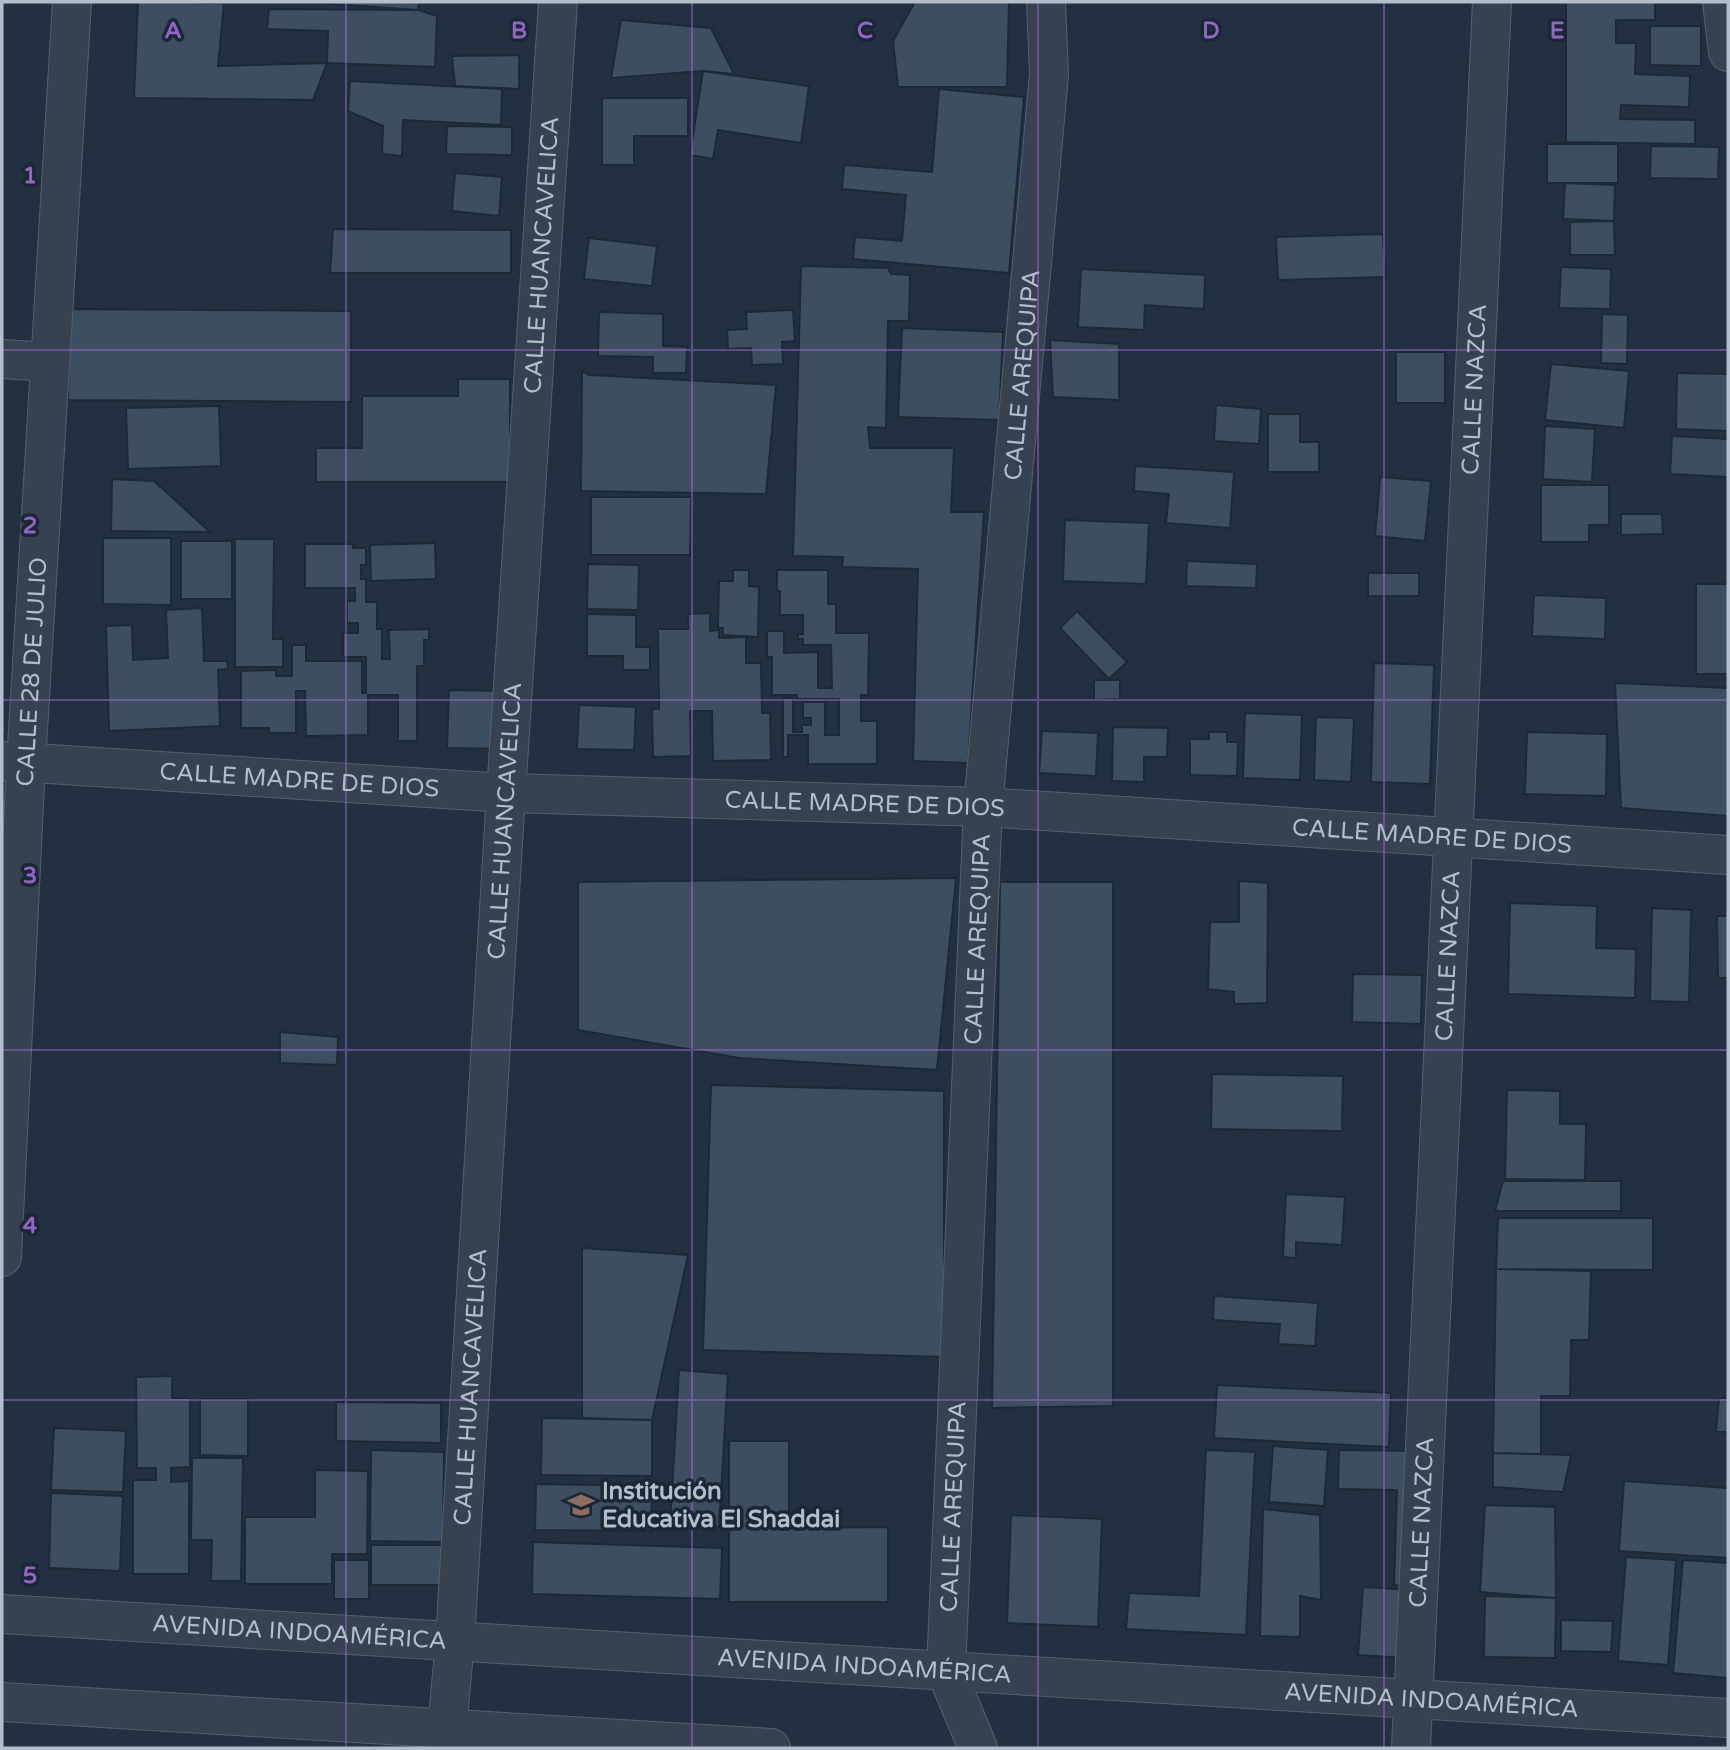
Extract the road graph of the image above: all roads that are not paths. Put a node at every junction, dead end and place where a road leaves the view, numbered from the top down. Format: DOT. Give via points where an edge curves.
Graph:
graph roads {
  1 [pos="72,2"];
  2 [pos="558,2"];
  3 [pos="1046,2"];
  4 [pos="1492,2"];
  5 [pos="1723,2"];
  6 [pos="1728,52"];
  7 [pos="2,359"];
  8 [pos="50,362"];
  9 [pos="14,762"];
  10 [pos="506,793"];
  11 [pos="983,807"];
  12 [pos="1455,836"];
  13 [pos="1728,855"];
  14 [pos="2,1258"];
  15 [pos="2,1614"];
  16 [pos="455,1641"];
  17 [pos="946,1671"];
  18 [pos="1414,1700"];
  19 [pos="2,1702"];
  20 [pos="1728,1718"];
  21 [pos="448,1739"];
  22 [pos="771,1748"];
  23 [pos="978,1748"];
  24 [pos="1411,1748"];
  1 -- 8 [label="street, CALLE 28 DE JULIO"];
  2 -- 10 [label="street, CALLE HUANCAVELICA"];
  3 -- 11 [label="street, CALLE AREQUIPA" via="1049,74"];
  4 -- 12 [label="street, CALLE NAZCA"];
  5 -- 6 [label="street"];
  7 -- 8 [label="street"];
  8 -- 9 [label="street, CALLE 28 DE JULIO"];
  9 -- 10 [label="street, CALLE MADRE DE DIOS"];
  9 -- 14 [label="street, CALLE 28 DE JULIO"];
  10 -- 11 [label="street, CALLE MADRE DE DIOS"];
  10 -- 16 [label="street, CALLE HUANCAVELICA"];
  11 -- 12 [label="street, CALLE MADRE DE DIOS"];
  11 -- 17 [label="street, CALLE AREQUIPA"];
  12 -- 13 [label="street, CALLE MADRE DE DIOS"];
  12 -- 18 [label="street, CALLE NAZCA"];
  15 -- 16 [label="street, AVENIDA INDOAMÉRICA"];
  16 -- 17 [label="street, AVENIDA INDOAMÉRICA"];
  16 -- 21 [label="street, CALLE HUANCAVELICA"];
  17 -- 18 [label="street, AVENIDA INDOAMÉRICA"];
  17 -- 23 [label="street"];
  18 -- 20 [label="street, AVENIDA INDOAMÉRICA"];
  18 -- 24 [label="street, CALLE NAZCA"];
  19 -- 21 [label="street"];
  21 -- 22 [label="street"];
}
